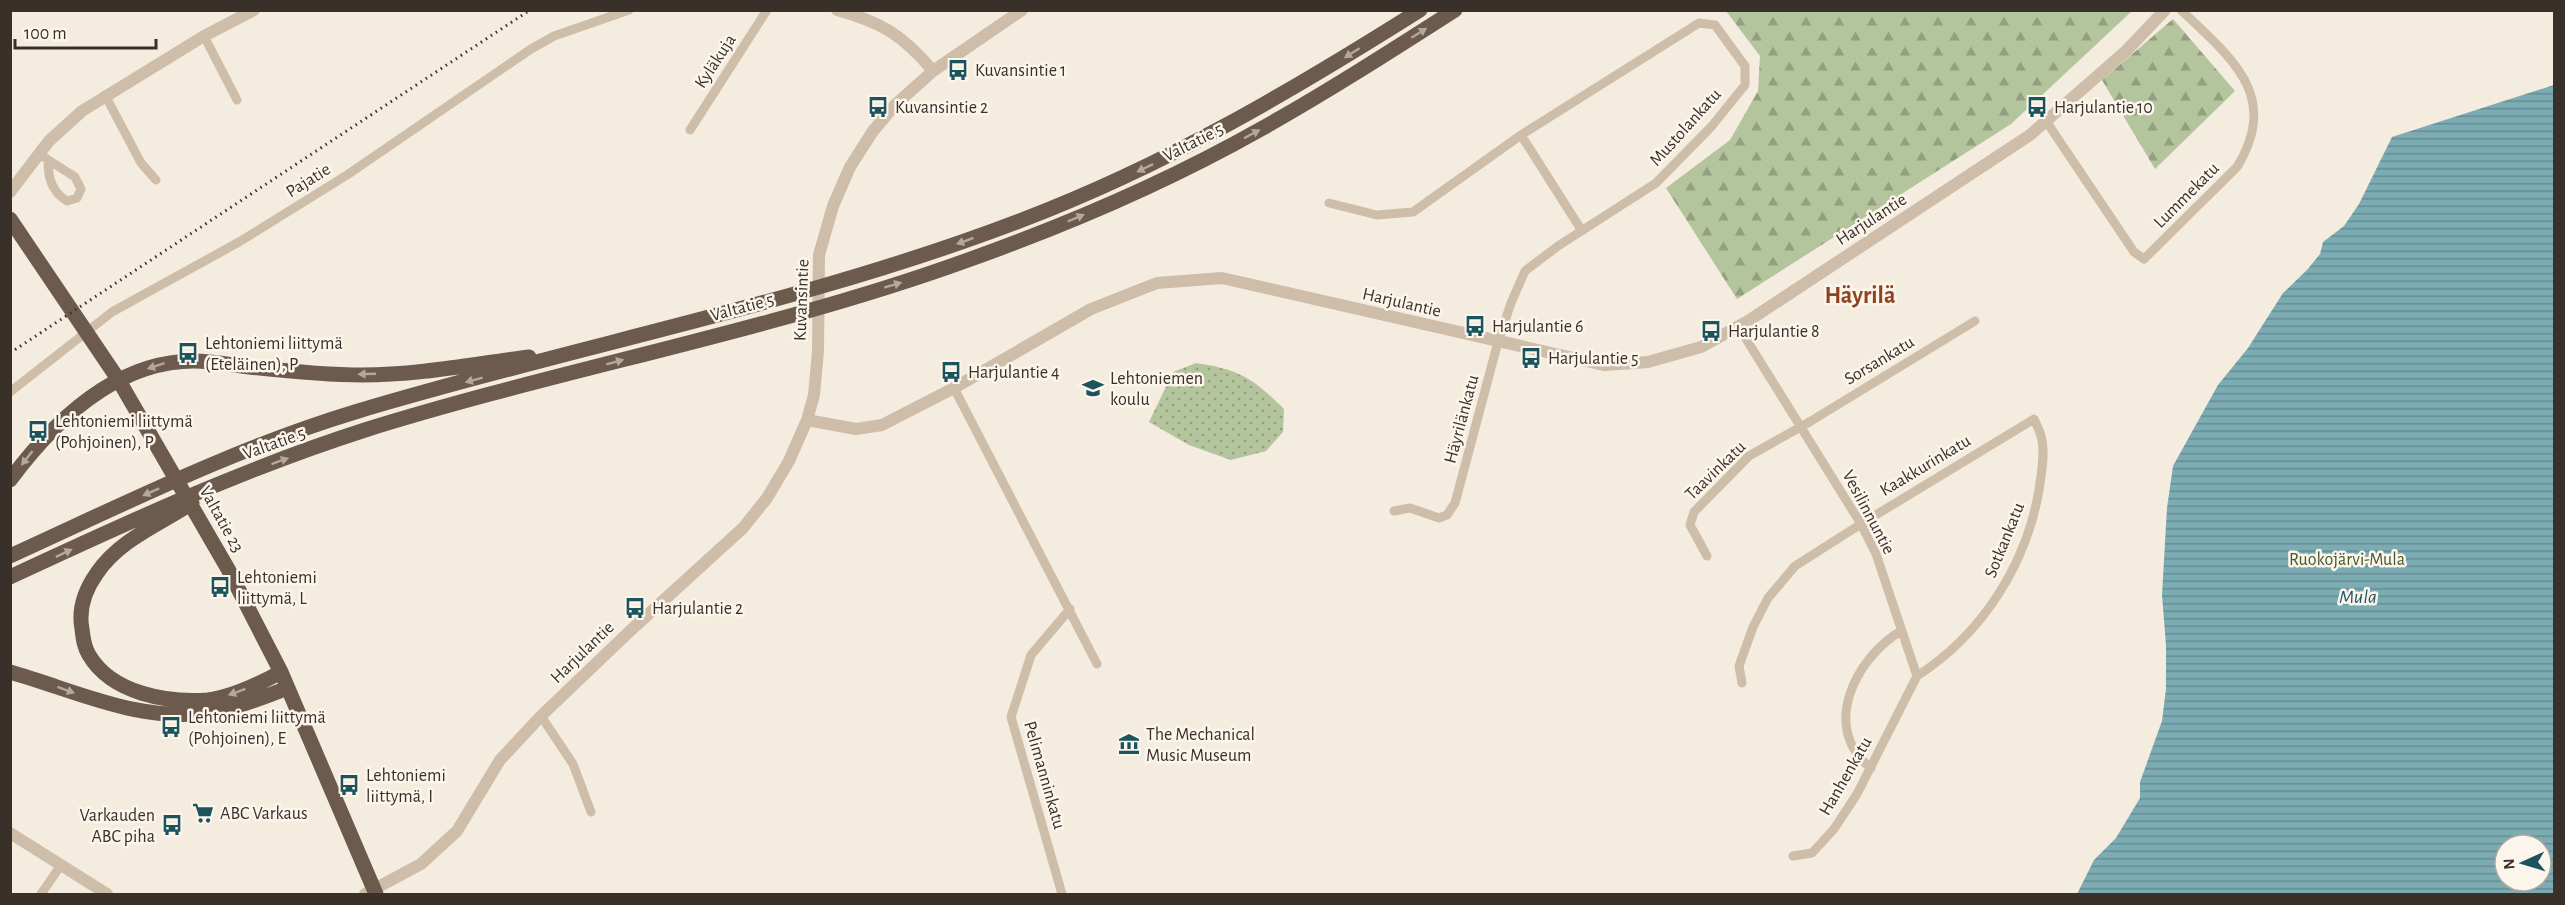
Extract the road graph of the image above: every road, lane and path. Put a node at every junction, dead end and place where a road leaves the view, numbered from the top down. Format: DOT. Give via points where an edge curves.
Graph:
graph roads {
  1 [pos="254,10"];
  2 [pos="629,10"];
  3 [pos="767,10"];
  4 [pos="837,10"];
  5 [pos="1022,10"];
  6 [pos="1420,10"];
  7 [pos="1455,10"];
  8 [pos="2165,10"];
  9 [pos="2181,10"];
  10 [pos="870,15"];
  11 [pos="204,36"];
  12 [pos="933,71"];
  13 [pos="105,95"];
  14 [pos="237,100"];
  15 [pos="2046,121"];
  16 [pos="690,130"];
  17 [pos="1521,135"];
  18 [pos="156,180"];
  19 [pos="10,192"];
  20 [pos="1329,203"];
  21 [pos="10,219"];
  22 [pos="1582,231"];
  23 [pos="1975,321"];
  24 [pos="1738,326"];
  25 [pos="1498,342"];
  26 [pos="591,349"];
  27 [pos="818,351"];
  28 [pos="118,380"];
  29 [pos="954,388"];
  30 [pos="10,392"];
  31 [pos="2034,419"];
  32 [pos="807,420"];
  33 [pos="1801,427"];
  34 [pos="10,480"];
  35 [pos="225,481"];
  36 [pos="1394,511"];
  37 [pos="1861,524"];
  38 [pos="10,556"];
  39 [pos="1707,556"];
  40 [pos="10,577"];
  41 [pos="1070,609"];
  42 [pos="1901,631"];
  43 [pos="1097,664"];
  44 [pos="10,672"];
  45 [pos="281,672"];
  46 [pos="1917,676"];
  47 [pos="1742,683"];
  48 [pos="288,688"];
  49 [pos="541,716"];
  50 [pos="1871,768"];
  51 [pos="591,812"];
  52 [pos="10,833"];
  53 [pos="1793,856"];
  54 [pos="61,865"];
  55 [pos="372,893"];
  56 [pos="41,894"];
  57 [pos="107,894"];
  58 [pos="1062,894"];
  1 -- 11 [label="street"];
  2 -- 30 [label="street, Pajatie" via="554,36 531,49 347,175 239,242 112,312"];
  3 -- 16 [label="street, Kyläkuja"];
  4 -- 10 [label="street"];
  5 -- 12 [label="street, Kuvansintie"];
  6 -- 26 [label="highway, Valtatie 5, one-way" via="1275,100 1138,171 1035,215 961,243 839,280"];
  35 -- 7 [label="highway, Valtatie 5, one-way" via="364,431 791,314 967,261 1152,184 1259,130"];
  8 -- 15 [label="street, Harjulantie" via="2127,50"];
  9 -- 15 [label="street, Lummekatu" via="2242,74 2254,106 2255,123 2246,153 2237,167 2144,259 2134,252"];
  10 -- 12 [label="street"];
  11 -- 13 [label="street"];
  11 -- 14 [label="street"];
  12 -- 27 [label="street, Kuvansintie" via="873,131 850,167 833,206 819,255"];
  13 -- 18 [label="street" via="141,163"];
  13 -- 19 [label="street" via="49,141 44,158"];
  15 -- 24 [label="street, Harjulantie" via="1911,215"];
  17 -- 20 [label="street, Mustolankatu" via="1413,212 1377,215"];
  17 -- 22 [label="street"];
  17 -- 22 [label="street, Mustolankatu" via="1699,23 1715,25 1745,66 1744,85 1711,127 1656,183"];
  21 -- 28 [label="highway, Valtatie 23"];
  22 -- 25 [label="street, Mustolankatu" via="1525,271"];
  23 -- 33 [label="street, Sorsankatu"];
  24 -- 25 [label="street, Harjulantie" via="1701,346 1648,362 1604,365"];
  24 -- 33 [label="street, Vesilinnuntie"];
  25 -- 29 [label="street, Harjulantie" via="1222,278 1157,283 1091,309"];
  25 -- 36 [label="street, Häyrilänkatu" via="1455,503 1439,518 1410,508"];
  26 -- 28 [label="highway, one-way" via="363,375 194,361 163,363"];
  26 -- 38 [label="highway, Valtatie 5, one-way" via="353,413 243,452"];
  27 -- 32 [label="street, Harjulantie"];
  28 -- 34 [label="highway, one-way" via="67,416 30,453"];
  28 -- 45 [label="highway, Valtatie 23" via="202,523"];
  29 -- 32 [label="street, Harjulantie" via="882,425 856,429"];
  29 -- 41 [label="street"];
  31 -- 37 [label="street, Kaakkurinkatu"];
  31 -- 46 [label="street, Sotkankatu" via="2042,441 2042,474 2036,505 2012,571 1978,624"];
  32 -- 49 [label="street, Harjulantie" via="789,461 743,528"];
  33 -- 37 [label="street, Vesilinnuntie"];
  33 -- 39 [label="street, Taavinkatu" via="1749,456 1694,512 1690,525"];
  40 -- 35 [label="highway, Valtatie 5, one-way"];
  45 -- 35 [label="highway, one-way" via="217,699 162,698 117,682 89,656 85,644 81,605 98,571 121,547"];
  37 -- 42 [label="street, Vesilinnuntie" via="1876,554"];
  37 -- 47 [label="street, Kaakkurinkatu" via="1795,566 1768,598 1744,647 1739,666"];
  41 -- 43 [label="street"];
  41 -- 58 [label="street, Pelimanninkatu" via="1031,655 1011,717"];
  42 -- 46 [label="street, Vesilinnuntie"];
  42 -- 50 [label="street" via="1885,640 1863,664 1848,701 1845,720 1849,743 1858,759"];
  44 -- 48 [label="highway, one-way" via="114,706 170,714 212,712"];
  45 -- 48 [label="highway, Valtatie 23"];
  46 -- 50 [label="street, Hanhenkatu"];
  48 -- 55 [label="highway, Valtatie 23"];
  49 -- 51 [label="street" via="573,764"];
  49 -- 55 [label="street, Harjulantie" via="500,760 457,831 421,864"];
  50 -- 53 [label="street, Hanhenkatu" via="1834,829 1812,853"];
  52 -- 54 [label="street"];
  54 -- 56 [label="street"];
  54 -- 57 [label="street"];
}
